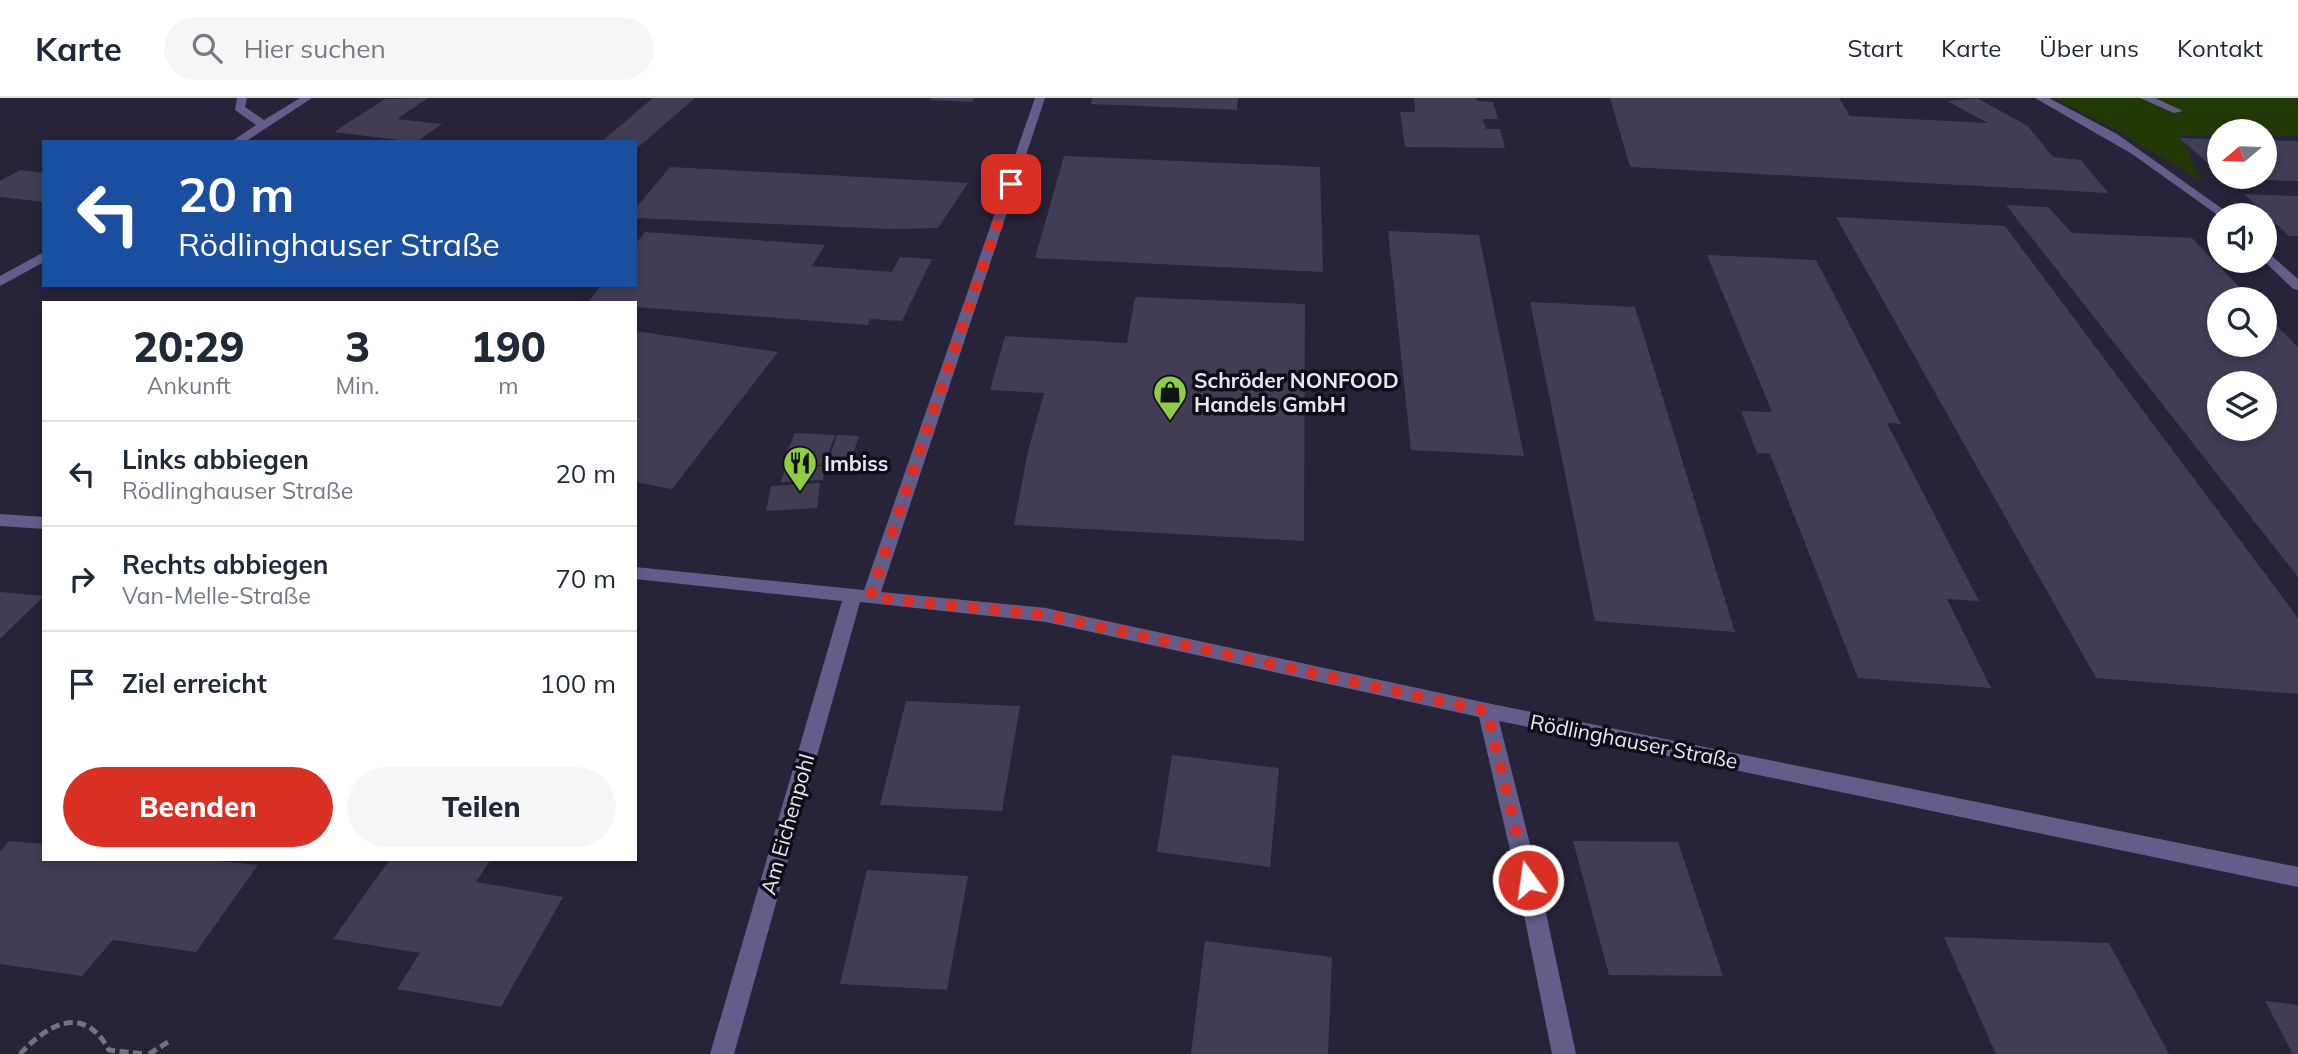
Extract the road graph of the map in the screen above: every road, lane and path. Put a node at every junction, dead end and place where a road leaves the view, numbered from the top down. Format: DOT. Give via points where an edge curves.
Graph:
graph roads {
  1 [pos="242,98"];
  2 [pos="307,98"];
  3 [pos="1040,98"];
  4 [pos="2040,98"];
  5 [pos="2145,98"];
  6 [pos="2178,111"];
  7 [pos="264,125"];
  8 [pos="240,140"];
  9 [pos="2209,203"];
  10 [pos="42,257"];
  11 [pos="2277,266"];
  12 [pos="0,282"];
  13 [pos="2298,286"];
  14 [pos="0,520"];
  15 [pos="42,523"];
  16 [pos="637,573"];
  17 [pos="861,596"];
  18 [pos="1487,711"];
  19 [pos="2298,877"];
  20 [pos="168,1042"];
  21 [pos="20,1054"];
  22 [pos="147,1054"];
  23 [pos="722,1054"];
  24 [pos="1564,1054"];
  1 -- 7 [label="street" via="239,108"];
  2 -- 7 [label="street"];
  3 -- 17 [label="street, Am Eichenpohl"];
  4 -- 9 [label="street" via="2084,117 2153,160"];
  5 -- 6 [label="street"];
  7 -- 8 [label="street"];
  10 -- 12 [label="street"];
  11 -- 13 [label="street"];
  14 -- 15 [label="street"];
  16 -- 17 [label="street, Rödlinghauser Straße"];
  17 -- 18 [label="street, Rödlinghauser Straße" via="1046,615"];
  17 -- 23 [label="street, Am Eichenpohl"];
  18 -- 19 [label="street, Rödlinghauser Straße"];
  18 -- 24 [label="street"];
  20 -- 22 [label="path"];
  21 -- 22 [label="path" via="46,1029 76,1022 97,1032 110,1050"];
}
